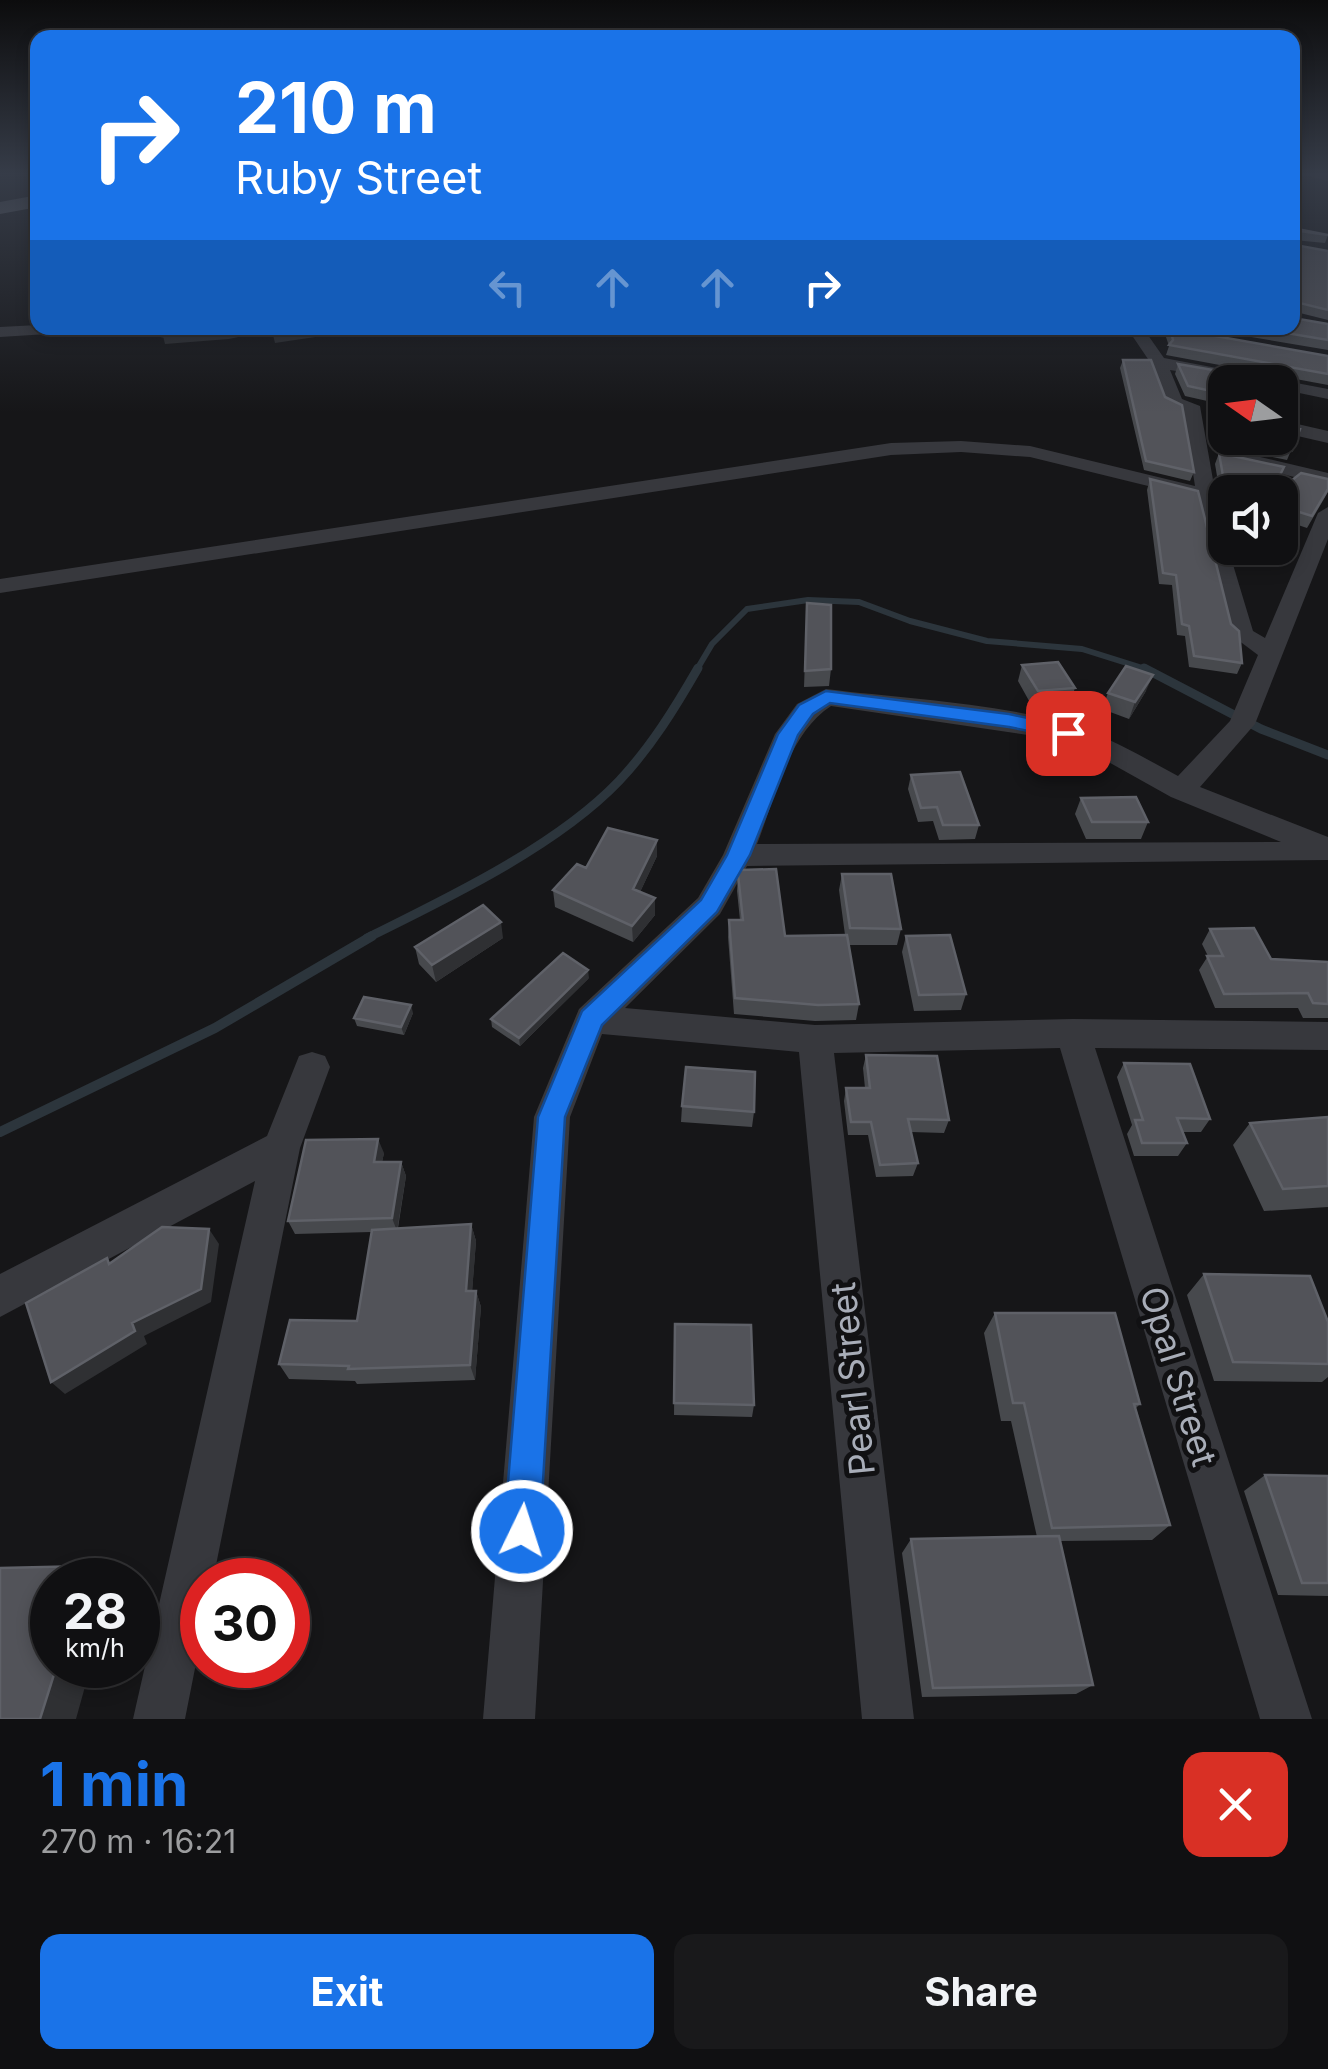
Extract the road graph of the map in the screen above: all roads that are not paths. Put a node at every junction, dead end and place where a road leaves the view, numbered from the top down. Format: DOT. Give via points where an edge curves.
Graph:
graph roads {
  1 [pos="30,330"];
  2 [pos="0,332"];
  3 [pos="1140,335"];
  4 [pos="1158,362"];
  5 [pos="1208,371"];
  6 [pos="1298,388"];
  7 [pos="1328,394"];
  8 [pos="1191,406"];
  9 [pos="1208,410"];
  10 [pos="1298,430"];
  11 [pos="1328,437"];
  12 [pos="1196,450"];
  13 [pos="1328,479"];
  14 [pos="1205,494"];
  15 [pos="1328,513"];
  16 [pos="0,586"];
  17 [pos="1272,654"];
  18 [pos="1181,790"];
  19 [pos="1328,850"];
  20 [pos="738,855"];
  21 [pos="592,1019"];
  22 [pos="1073,1033"];
  23 [pos="1328,1036"];
  24 [pos="815,1039"];
  25 [pos="312,1067"];
  26 [pos="281,1148"];
  27 [pos="0,1296"];
  28 [pos="160,1719"];
  29 [pos="509,1719"];
  30 [pos="888,1719"];
  31 [pos="1286,1719"];
  1 -- 2 [label="street"];
  3 -- 4 [label="street"];
  4 -- 5 [label="street"];
  4 -- 8 [label="street" via="1175,404"];
  6 -- 7 [label="street"];
  8 -- 9 [label="street"];
  8 -- 12 [label="street"];
  10 -- 11 [label="street"];
  12 -- 13 [label="street"];
  12 -- 14 [label="street"];
  14 -- 16 [label="street" via="1012,448 891,449"];
  14 -- 17 [label="street" via="1242,634"];
  15 -- 17 [label="street"];
  17 -- 18 [label="street" via="1246,712"];
  18 -- 19 [label="street"];
  18 -- 20 [label="street" via="1068,733 826,697 788,734"];
  19 -- 20 [label="street"];
  20 -- 21 [label="street" via="709,906"];
  21 -- 24 [label="street"];
  21 -- 29 [label="street" via="552,1117"];
  22 -- 23 [label="street"];
  22 -- 24 [label="street"];
  22 -- 31 [label="street, Opal Street"];
  24 -- 30 [label="street, Pearl Street"];
  25 -- 26 [label="street"];
  26 -- 27 [label="street"];
  26 -- 28 [label="street"];
}
